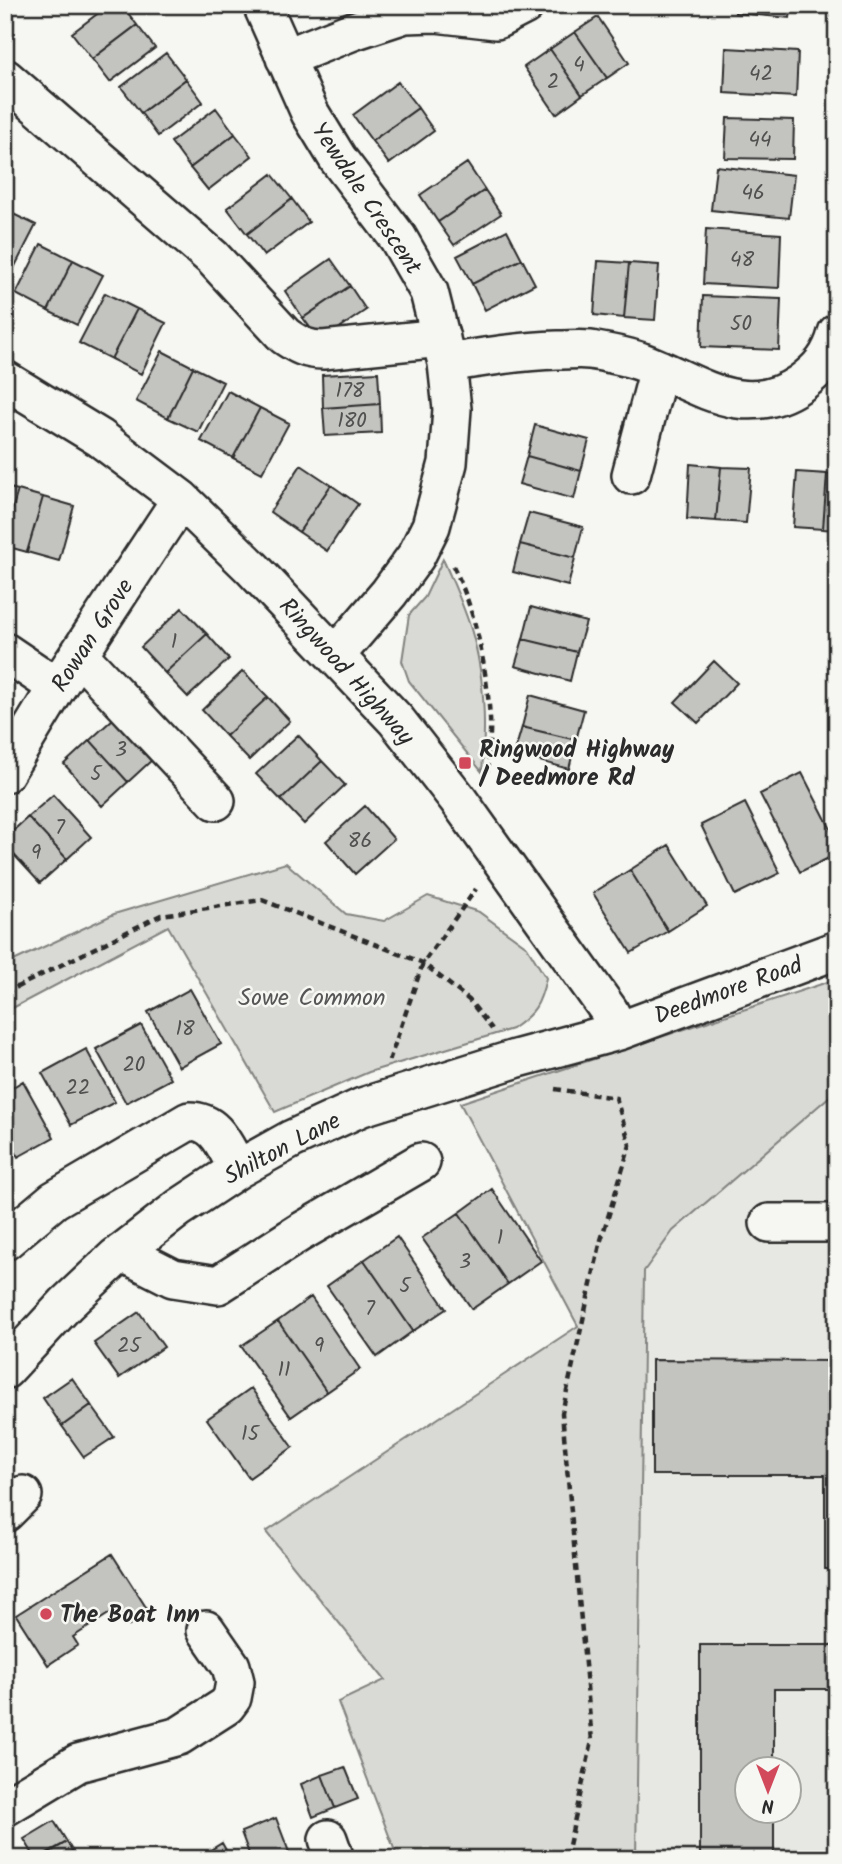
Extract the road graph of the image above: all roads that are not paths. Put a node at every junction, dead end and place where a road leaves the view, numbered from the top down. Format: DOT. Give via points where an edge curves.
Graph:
graph roads {
  1 [pos="262,5"];
  2 [pos="525,5"];
  3 [pos="285,58"];
  4 [pos="5,78"];
  5 [pos="837,333"];
  6 [pos="444,351"];
  7 [pos="659,369"];
  8 [pos="5,380"];
  9 [pos="631,475"];
  10 [pos="181,499"];
  11 [pos="5,652"];
  12 [pos="80,656"];
  13 [pos="335,656"];
  14 [pos="58,687"];
  15 [pos="5,773"];
  16 [pos="216,801"];
  17 [pos="837,950"];
  18 [pos="619,1031"];
  19 [pos="421,1162"];
  20 [pos="237,1169"];
  21 [pos="769,1223"];
  22 [pos="837,1223"];
  23 [pos="5,1241"];
  24 [pos="122,1252"];
  25 [pos="5,1370"];
  26 [pos="206,1630"];
  27 [pos="5,1807"];
  1 -- 3 [label="street, Yewdale Crescent"];
  2 -- 3 [label="street" via="496,20 405,14"];
  3 -- 6 [label="street, Yewdale Crescent" via="338,159 398,238 429,292"];
  4 -- 6 [label="street" via="213,258 297,345 309,350"];
  5 -- 7 [label="street" via="832,352 812,375 771,397 746,401 722,397"];
  6 -- 7 [label="street" via="588,350"];
  6 -- 13 [label="street, Yewdale Crescent" via="452,409 448,463 431,526 390,593"];
  7 -- 9 [label="street"];
  8 -- 10 [label="street, Ringwood Highway" via="100,438"];
  10 -- 12 [label="street, Rowan Grove"];
  10 -- 13 [label="street, Ringwood Highway"];
  11 -- 14 [label="street"];
  12 -- 14 [label="street, Rowan Grove"];
  12 -- 16 [label="street"];
  13 -- 18 [label="street, Ringwood Highway" via="396,720 475,824"];
  14 -- 15 [label="street, Rowan Grove"];
  17 -- 18 [label="street, Deedmore Road"];
  18 -- 20 [label="street, Shilton Lane" via="375,1102"];
  19 -- 24 [label="street" via="218,1285 173,1278"];
  20 -- 23 [label="street" via="215,1130 203,1121 189,1121 54,1200"];
  20 -- 24 [label="street, Shilton Lane"];
  21 -- 22 [label="street"];
  24 -- 25 [label="street, Shilton Lane"];
  26 -- 27 [label="street" via="231,1666 235,1682 226,1706 179,1736 78,1763"];
}
